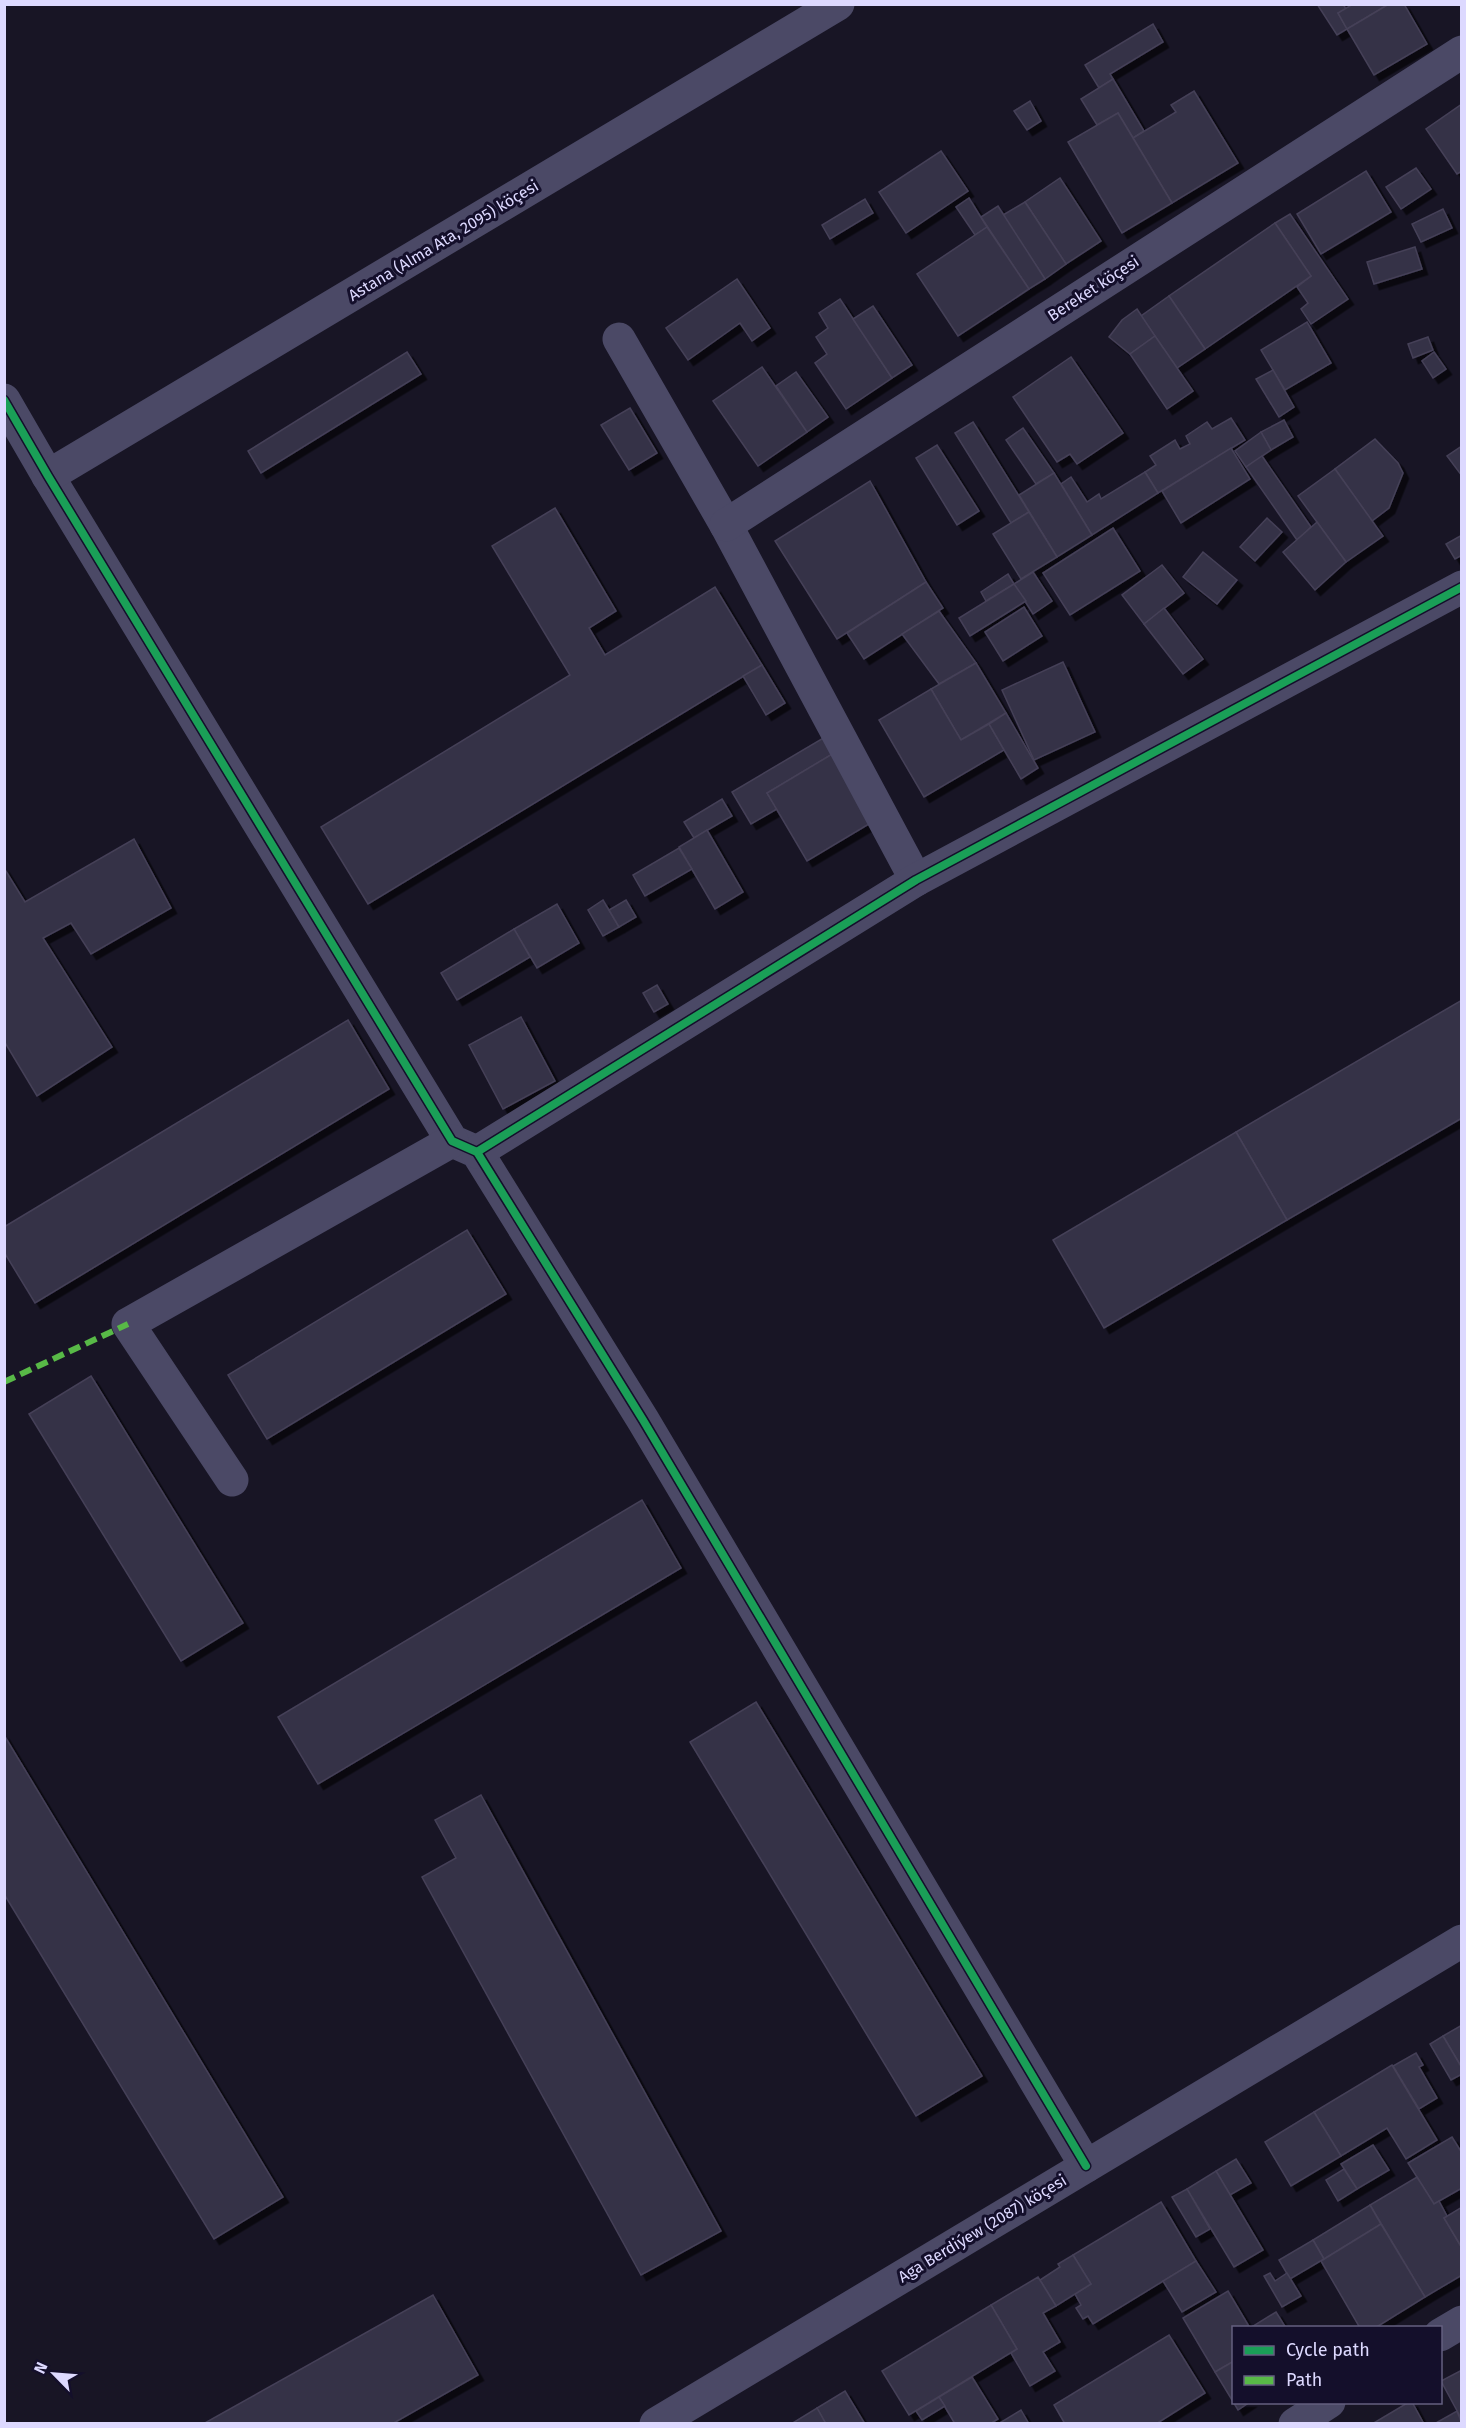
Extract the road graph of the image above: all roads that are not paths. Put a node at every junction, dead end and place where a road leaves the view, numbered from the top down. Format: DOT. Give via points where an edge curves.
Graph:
graph roads {
  1 [pos="838,4"];
  2 [pos="1461,52"];
  3 [pos="619,339"];
  4 [pos="4,400"];
  5 [pos="48,476"];
  6 [pos="726,525"];
  7 [pos="1461,587"];
  8 [pos="915,880"];
  9 [pos="465,1147"];
  10 [pos="232,1480"];
  11 [pos="1461,1941"];
  12 [pos="1086,2166"];
  13 [pos="1461,2322"];
  14 [pos="1442,2334"];
  15 [pos="1327,2404"];
  16 [pos="656,2424"];
  17 [pos="1295,2424"];
  1 -- 5 [label="street, Astana (Alma Ata, 2095) köçesi"];
  2 -- 6 [label="street, Bereket köçesi"];
  3 -- 6 [label="street"];
  4 -- 5 [label="street"];
  5 -- 9 [label="street"];
  6 -- 8 [label="street"];
  7 -- 8 [label="street"];
  8 -- 9 [label="street"];
  9 -- 10 [label="street" via="128,1324"];
  9 -- 12 [label="street" via="644,1420"];
  11 -- 12 [label="street, Aga Berdiýew (2087) köçesi"];
  12 -- 16 [label="street, Aga Berdiýew (2087) köçesi"];
  13 -- 14 [label="street"];
  15 -- 17 [label="street"];
}
